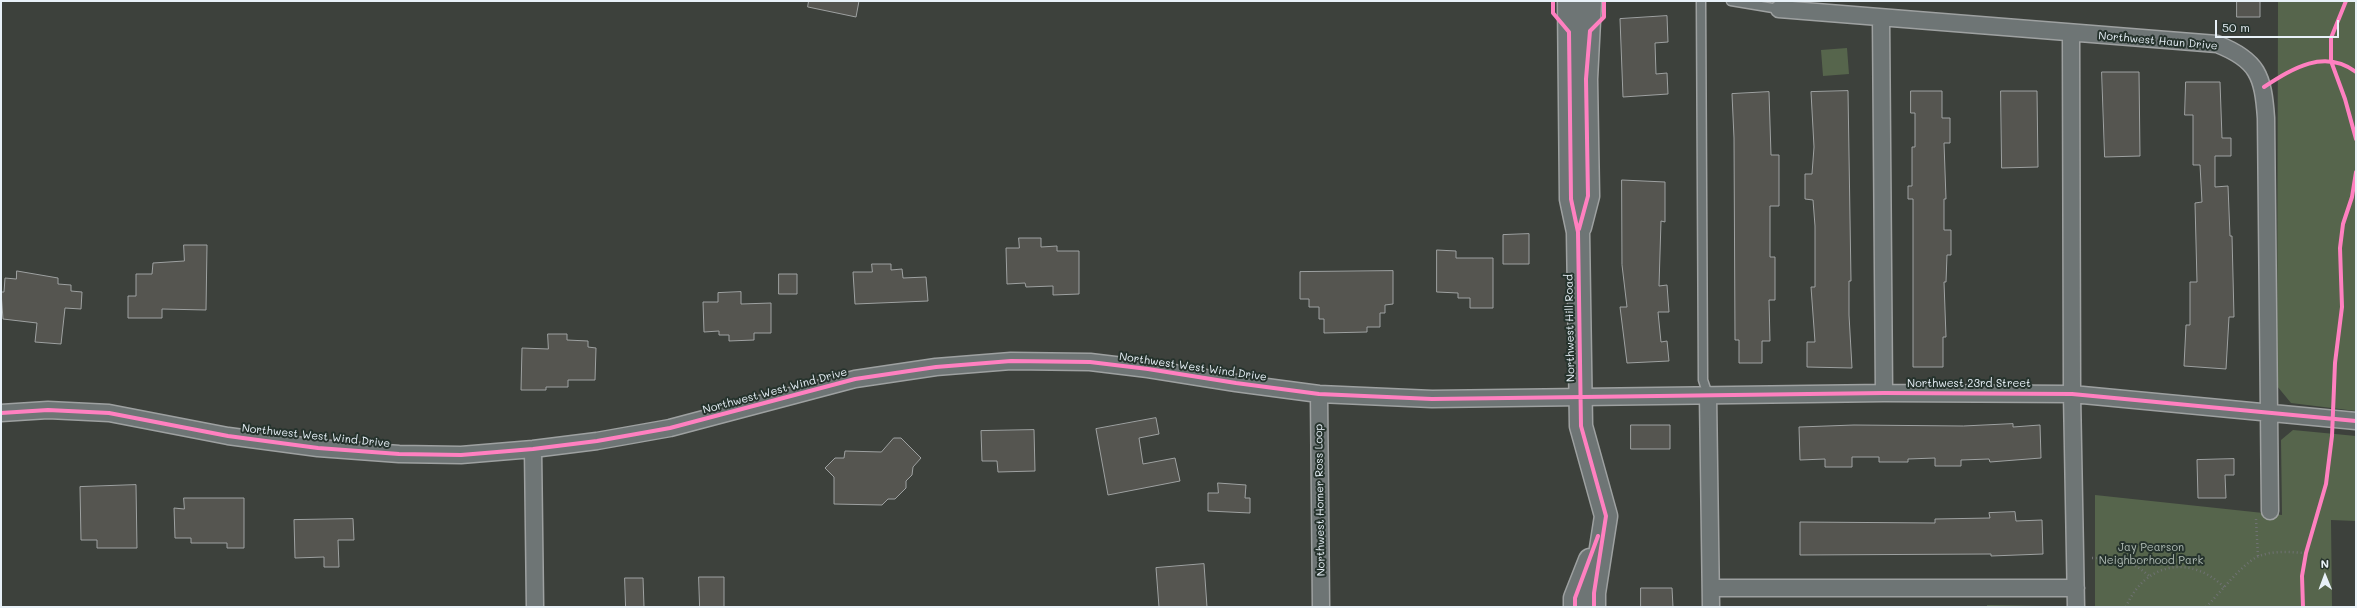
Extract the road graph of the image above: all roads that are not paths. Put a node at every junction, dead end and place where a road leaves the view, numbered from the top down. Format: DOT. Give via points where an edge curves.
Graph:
graph roads {
  1 [pos="1569,1"];
  2 [pos="1590,1"];
  3 [pos="1701,1"];
  4 [pos="1731,1"];
  5 [pos="1779,9"];
  6 [pos="1881,18"];
  7 [pos="2071,34"];
  8 [pos="1578,232"];
  9 [pos="1884,393"];
  10 [pos="1319,394"];
  11 [pos="2072,394"];
  12 [pos="1708,395"];
  13 [pos="1580,397"];
  14 [pos="1,413"];
  15 [pos="2268,413"];
  16 [pos="2356,421"];
  17 [pos="533,450"];
  18 [pos="2270,511"];
  19 [pos="1606,516"];
  20 [pos="1711,588"];
  21 [pos="2076,588"];
  22 [pos="535,607"];
  23 [pos="1321,607"];
  24 [pos="1575,607"];
  25 [pos="1594,607"];
  26 [pos="1711,607"];
  27 [pos="2076,607"];
  1 -- 8 [label="main road, Northwest Hill Road" via="1571,199"];
  2 -- 8 [label="main road, Northwest Hill Road" via="1586,79 1588,196"];
  3 -- 12 [label="lane" via="1703,380"];
  4 -- 5 [label="lane"];
  5 -- 6 [label="street, Northwest Haun Drive"];
  6 -- 7 [label="street, Northwest Haun Drive"];
  6 -- 9 [label="street"];
  7 -- 11 [label="street"];
  7 -- 15 [label="street, Northwest Haun Drive" via="2217,44 2236,51 2259,76 2264,87 2266,118"];
  8 -- 13 [label="main road, Northwest Hill Road"];
  9 -- 11 [label="street, Northwest 23rd Street"];
  9 -- 12 [label="street, Northwest 23rd Street"];
  10 -- 13 [label="street, Northwest West Wind Drive" via="1432,399"];
  10 -- 17 [label="street, Northwest West Wind Drive" via="1090,362 1011,361 936,366 855,379 670,428"];
  10 -- 23 [label="street, Northwest Homer Ross Loop"];
  11 -- 15 [label="street, Northwest 23rd Street"];
  11 -- 21 [label="street"];
  12 -- 13 [label="street, Northwest 23rd Street"];
  12 -- 20 [label="street"];
  13 -- 19 [label="main road, Northwest Hill Road" via="1581,426"];
  14 -- 17 [label="street, Northwest West Wind Drive" via="48,410 109,413 228,436 318,448 399,454 461,455"];
  15 -- 16 [label="street, Northwest 23rd Street"];
  15 -- 18 [label="street, Northwest Haun Drive"];
  17 -- 22 [label="street"];
  19 -- 24 [label="main road" via="1575,598"];
  19 -- 25 [label="main road, Northwest Hill Road"];
  20 -- 21 [label="street"];
  20 -- 26 [label="street"];
  21 -- 27 [label="street"];
}
